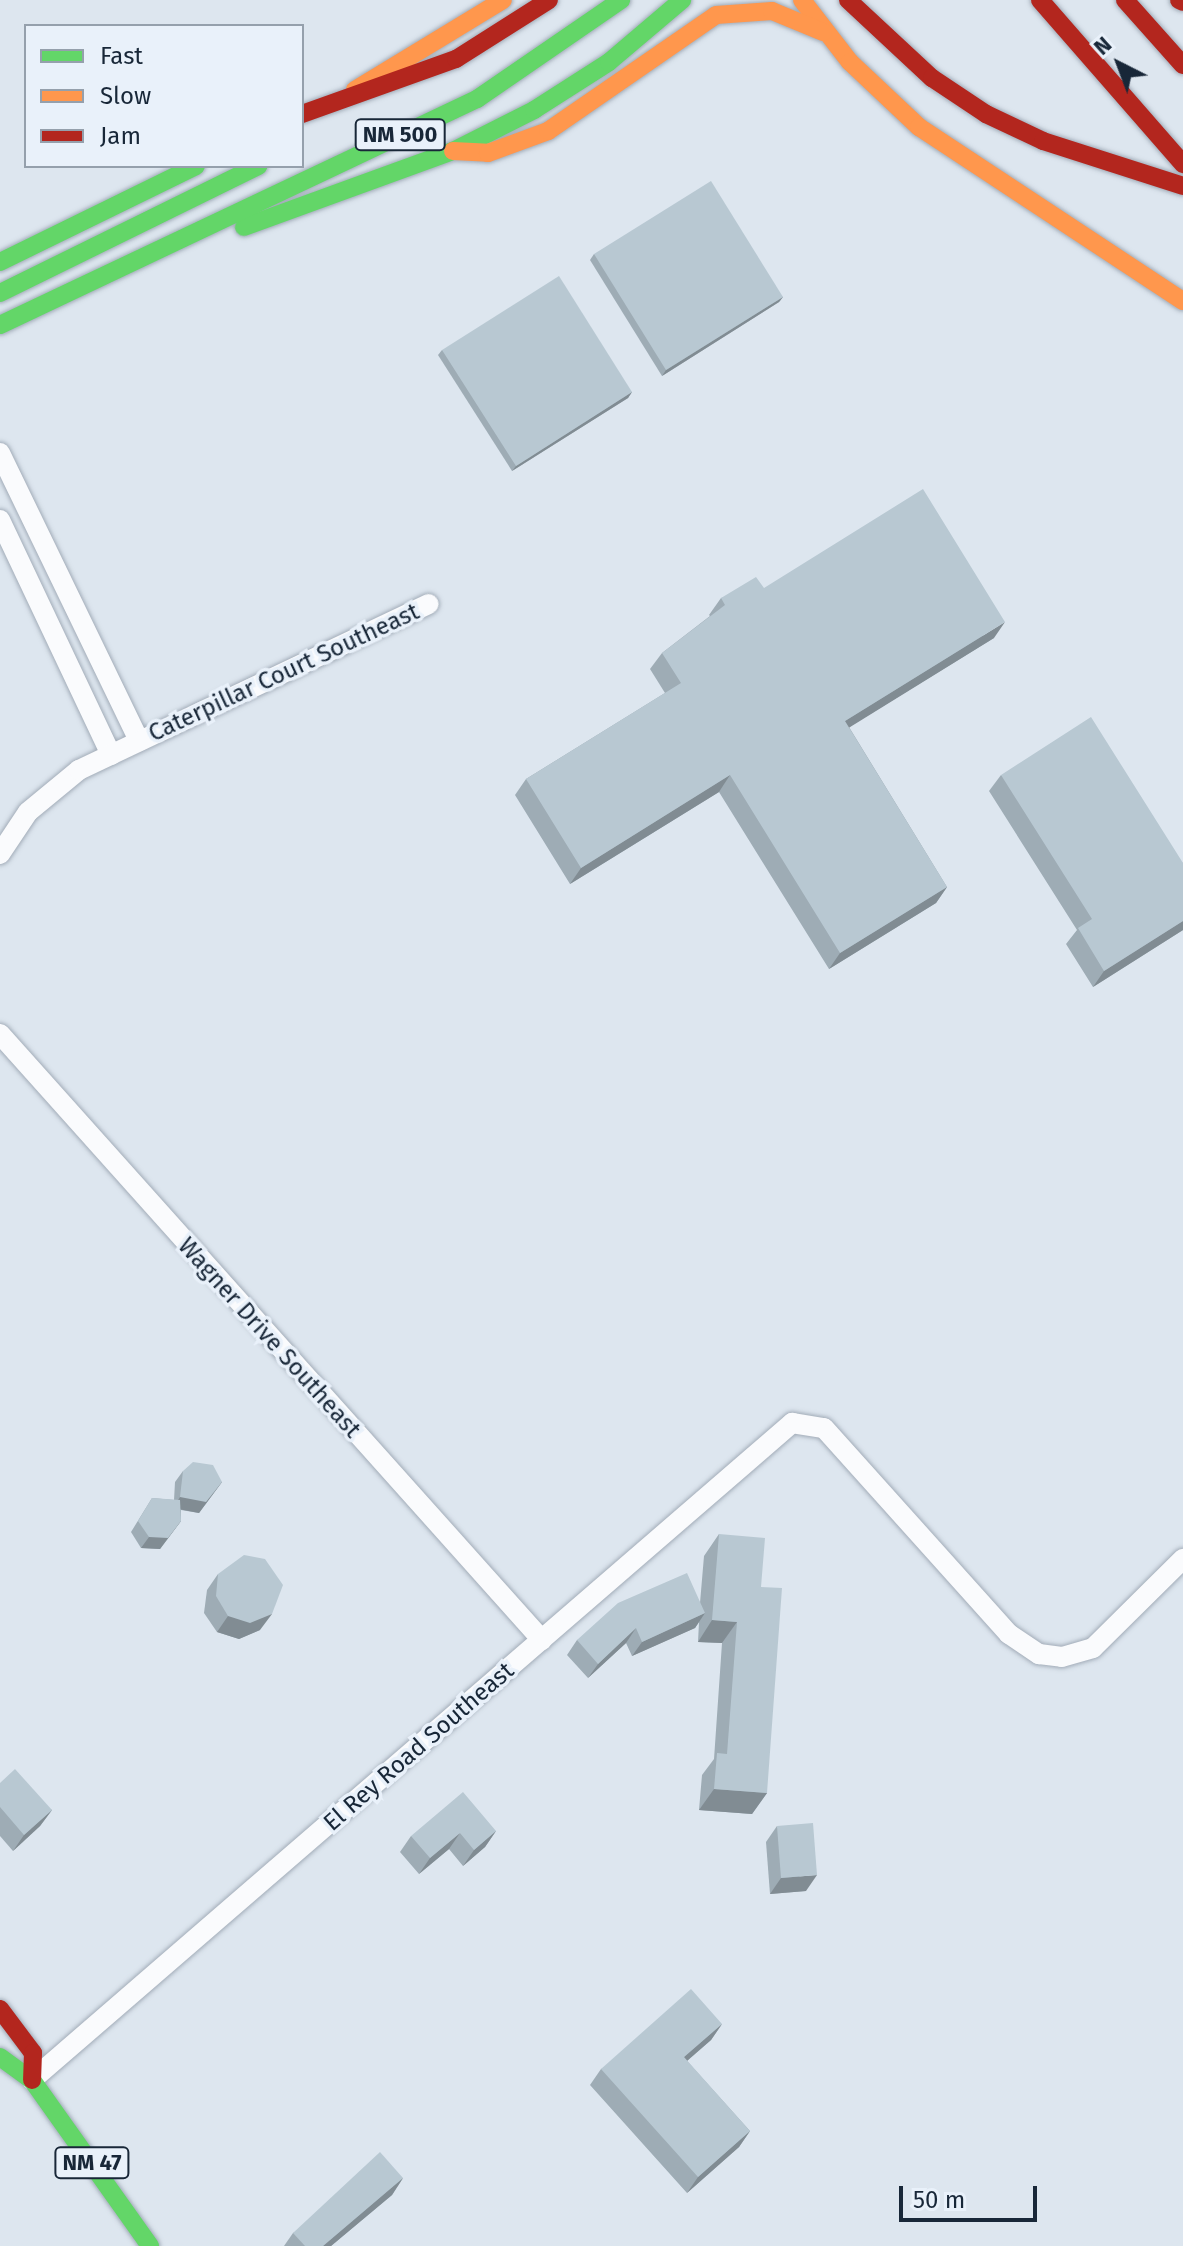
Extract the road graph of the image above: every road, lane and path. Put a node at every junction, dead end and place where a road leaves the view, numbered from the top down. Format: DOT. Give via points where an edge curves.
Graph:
graph roads {
  1 [pos="503,0"];
  2 [pos="549,0"];
  3 [pos="621,0"];
  4 [pos="682,0"];
  5 [pos="802,0"];
  6 [pos="848,0"];
  7 [pos="867,0"];
  8 [pos="1040,0"];
  9 [pos="1125,0"];
  10 [pos="823,32"];
  11 [pos="884,32"];
  12 [pos="1183,65"];
  13 [pos="355,90"];
  14 [pos="336,98"];
  15 [pos="304,113"];
  16 [pos="304,126"];
  17 [pos="453,151"];
  18 [pos="1181,162"];
  19 [pos="192,168"];
  20 [pos="254,168"];
  21 [pos="1183,186"];
  22 [pos="165,246"];
  23 [pos="0,262"];
  24 [pos="0,293"];
  25 [pos="1183,301"];
  26 [pos="0,325"];
  27 [pos="0,453"];
  28 [pos="0,520"];
  29 [pos="429,604"];
  30 [pos="139,741"];
  31 [pos="111,755"];
  32 [pos="0,854"];
  33 [pos="0,1034"];
  34 [pos="1183,1559"];
  35 [pos="542,1640"];
  36 [pos="0,2009"];
  37 [pos="0,2057"];
  38 [pos="32,2080"];
  39 [pos="150,2246"];
  1 -- 13 [label="main road"];
  2 -- 13 [label="main road, NM 500" via="456,59"];
  3 -- 22 [label="main road, NM 500" via="477,99"];
  4 -- 17 [label="main road" via="572,87"];
  5 -- 10 [label="main road"];
  6 -- 11 [label="main road"];
  7 -- 11 [label="main road"];
  8 -- 18 [label="main road"];
  9 -- 12 [label="main road"];
  10 -- 17 [label="main road" via="772,11 716,15 548,131 488,153"];
  10 -- 25 [label="main road" via="940,143"];
  11 -- 21 [label="main road" via="941,84 1014,128"];
  13 -- 14 [label="main road, NM 500"];
  14 -- 15 [label="main road, NM 500"];
  14 -- 16 [label="main road"];
  17 -- 22 [label="main road" via="218,236"];
  19 -- 23 [label="main road"];
  20 -- 24 [label="main road"];
  22 -- 26 [label="main road, NM 500"];
  27 -- 30 [label="street"];
  28 -- 31 [label="street"];
  29 -- 30 [label="street, Caterpillar Court Southeast"];
  30 -- 31 [label="street"];
  31 -- 32 [label="street" via="44,796"];
  33 -- 35 [label="street, Wagner Drive Southeast"];
  34 -- 35 [label="street, El Rey Road Southeast" via="1093,1648 1062,1657 1039,1654 1018,1643 824,1428 808,1421 785,1427"];
  35 -- 38 [label="street, El Rey Road Southeast"];
  36 -- 38 [label="main road, NM 47" via="33,2053"];
  37 -- 38 [label="main road, NM 47"];
  38 -- 39 [label="main road, NM 47"];
}
